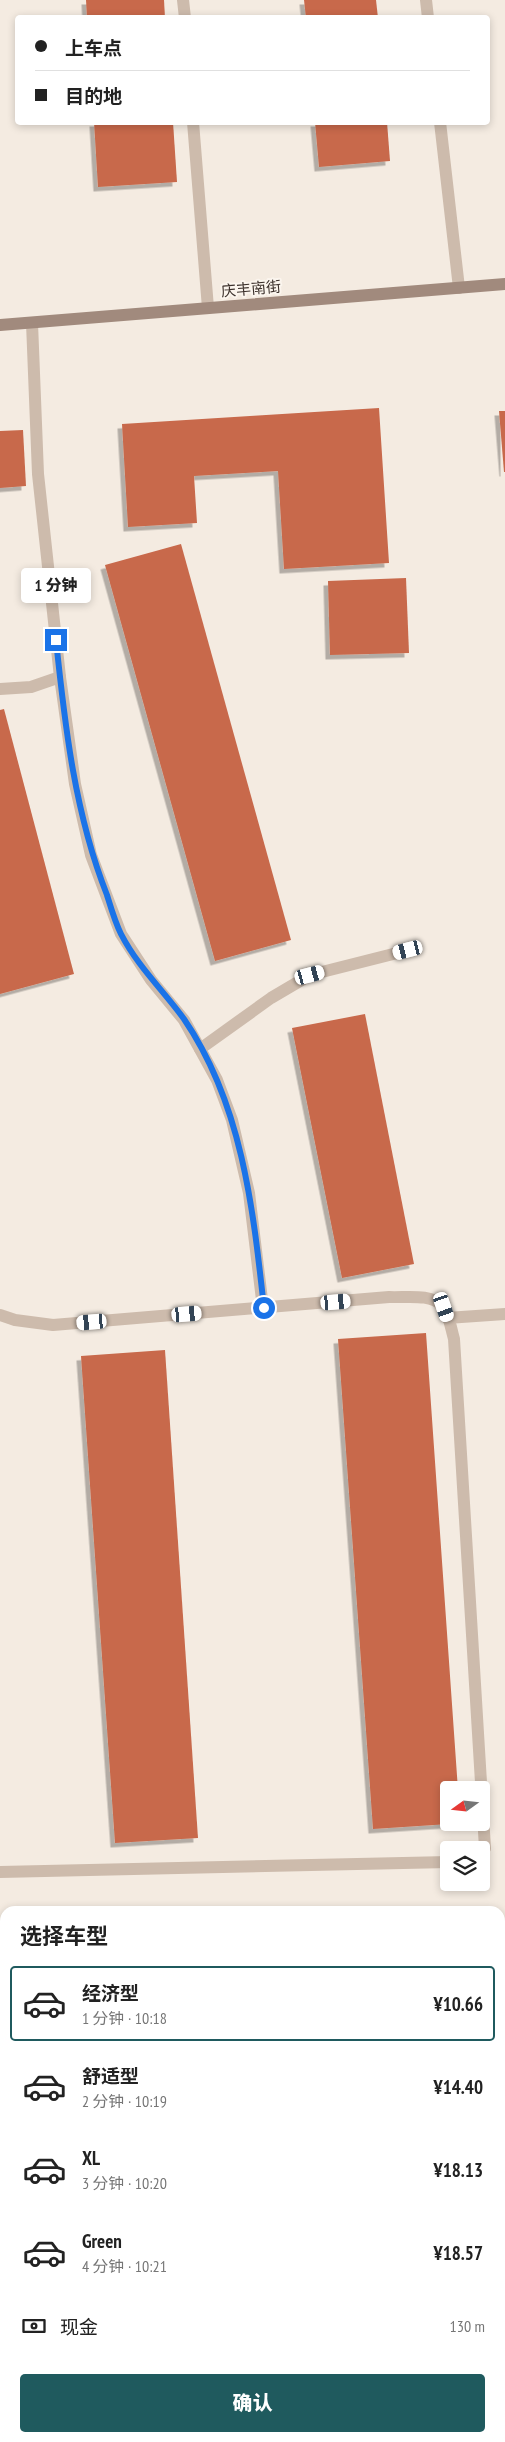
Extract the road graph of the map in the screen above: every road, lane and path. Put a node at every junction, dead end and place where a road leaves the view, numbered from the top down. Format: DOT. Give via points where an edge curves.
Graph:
graph roads {
  1 [pos="183,0"];
  2 [pos="426,0"];
  3 [pos="185,15"];
  4 [pos="428,15"];
  5 [pos="193,125"];
  6 [pos="440,125"];
  7 [pos="505,284"];
  8 [pos="460,288"];
  9 [pos="208,308"];
  10 [pos="32,323"];
  11 [pos="0,325"];
  12 [pos="60,677"];
  13 [pos="0,689"];
  14 [pos="408,950"];
  15 [pos="200,1049"];
  16 [pos="264,1308"];
  17 [pos="505,1314"];
  18 [pos="0,1315"];
  19 [pos="447,1318"];
  20 [pos="485,1841"];
  21 [pos="440,1862"];
  22 [pos="0,1872"];
  1 -- 3 [label="street"];
  2 -- 4 [label="street"];
  5 -- 9 [label="street"];
  6 -- 8 [label="street"];
  7 -- 8 [label="street, 庆丰南街"];
  8 -- 9 [label="street, 庆丰南街"];
  9 -- 10 [label="street, 庆丰南街"];
  10 -- 11 [label="street, 庆丰南街"];
  10 -- 12 [label="street" via="38,474"];
  12 -- 13 [label="street" via="32,687"];
  12 -- 15 [label="street" via="75,784 94,864 121,934 151,980 184,1020"];
  14 -- 15 [label="street" via="310,975 271,998"];
  15 -- 16 [label="street" via="217,1080 242,1155 257,1239"];
  16 -- 18 [label="street" via="53,1325"];
  16 -- 19 [label="street" via="389,1297 428,1298 444,1307"];
  17 -- 19 [label="street"];
  19 -- 20 [label="street" via="454,1339"];
  21 -- 22 [label="street"];
}
